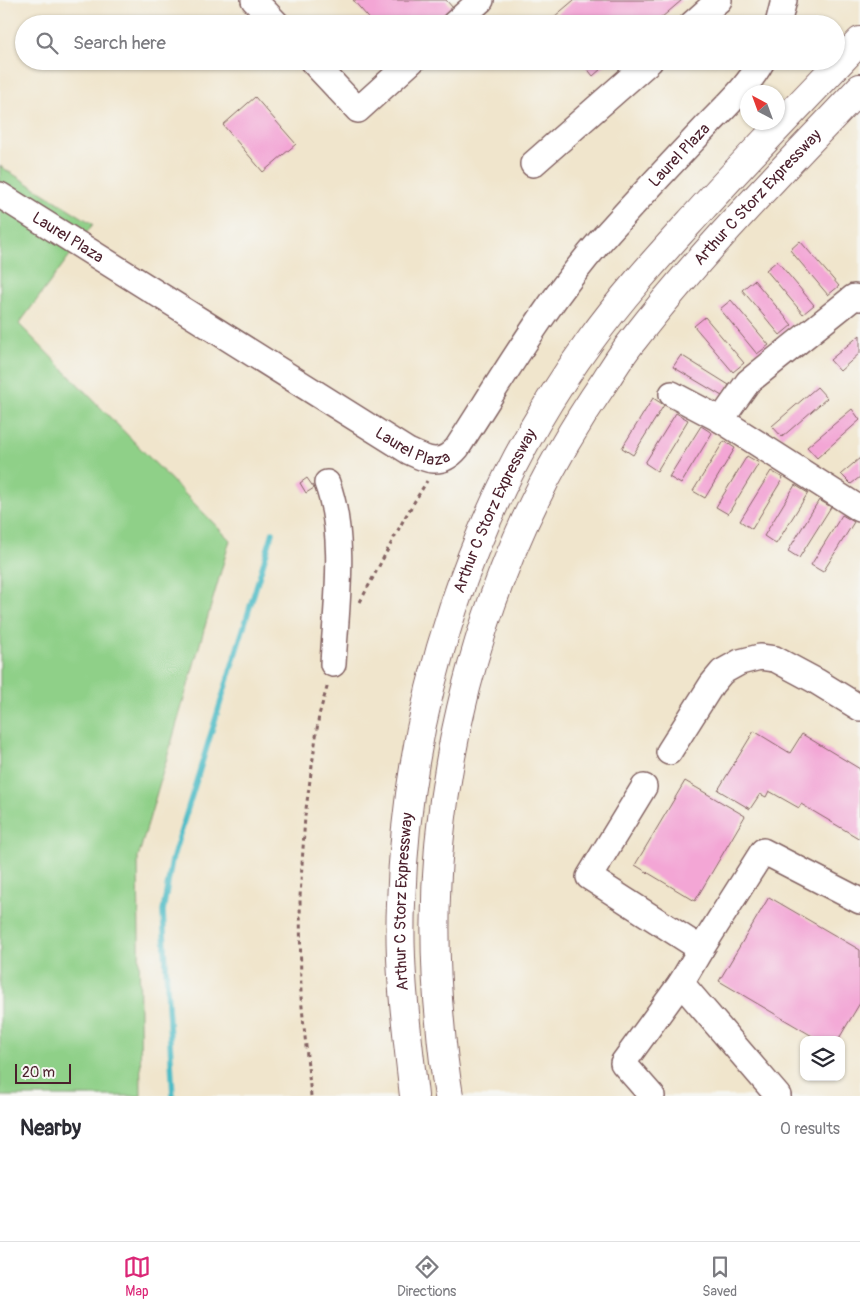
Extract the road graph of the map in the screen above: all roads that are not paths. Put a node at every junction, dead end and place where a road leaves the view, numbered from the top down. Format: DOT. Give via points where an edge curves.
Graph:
graph roads {
  1 [pos="254,0"];
  2 [pos="481,0"];
  3 [pos="719,0"];
  4 [pos="784,0"];
  5 [pos="268,15"];
  6 [pos="464,15"];
  7 [pos="702,15"];
  8 [pos="780,15"];
  9 [pos="860,41"];
  10 [pos="845,57"];
  11 [pos="320,70"];
  12 [pos="402,70"];
  13 [pos="640,70"];
  14 [pos="756,70"];
  15 [pos="832,70"];
  16 [pos="860,88"];
  17 [pos="533,164"];
  18 [pos="0,195"];
  19 [pos="860,298"];
  20 [pos="672,394"];
  21 [pos="721,420"];
  22 [pos="327,483"];
  23 [pos="860,509"];
  24 [pos="333,664"];
  25 [pos="860,708"];
  26 [pos="669,752"];
  27 [pos="644,787"];
  28 [pos="860,901"];
  29 [pos="701,949"];
  30 [pos="681,983"];
  31 [pos="414,1096"];
  32 [pos="449,1096"];
  33 [pos="652,1096"];
  34 [pos="778,1096"];
  1 -- 5 [label="street"];
  2 -- 6 [label="street"];
  3 -- 7 [label="street"];
  4 -- 8 [label="street"];
  9 -- 10 [label="highway, Arthur C Storz Expressway"];
  11 -- 12 [label="street" via="358,110"];
  13 -- 17 [label="street"];
  14 -- 18 [label="street, Laurel Plaza" via="636,201 568,281 540,318 457,448 440,460 430,460 408,451"];
  15 -- 31 [label="highway, Arthur C Storz Expressway" via="664,249 589,342 516,458 471,557 435,665 412,780 404,845 400,905 401,972"];
  16 -- 32 [label="highway, Arthur C Storz Expressway" via="731,225 633,340 586,407 560,452 535,497 511,552 463,697 438,848 437,989"];
  19 -- 21 [label="street" via="854,297 748,382"];
  20 -- 21 [label="street"];
  21 -- 23 [label="street"];
  22 -- 24 [label="street" via="336,517 338,561"];
  25 -- 26 [label="street" via="775,659 760,657 740,662 722,672"];
  27 -- 29 [label="street" via="589,877"];
  28 -- 29 [label="street" via="763,851"];
  29 -- 30 [label="street"];
  30 -- 33 [label="street" via="623,1063"];
  30 -- 34 [label="street"];
}
